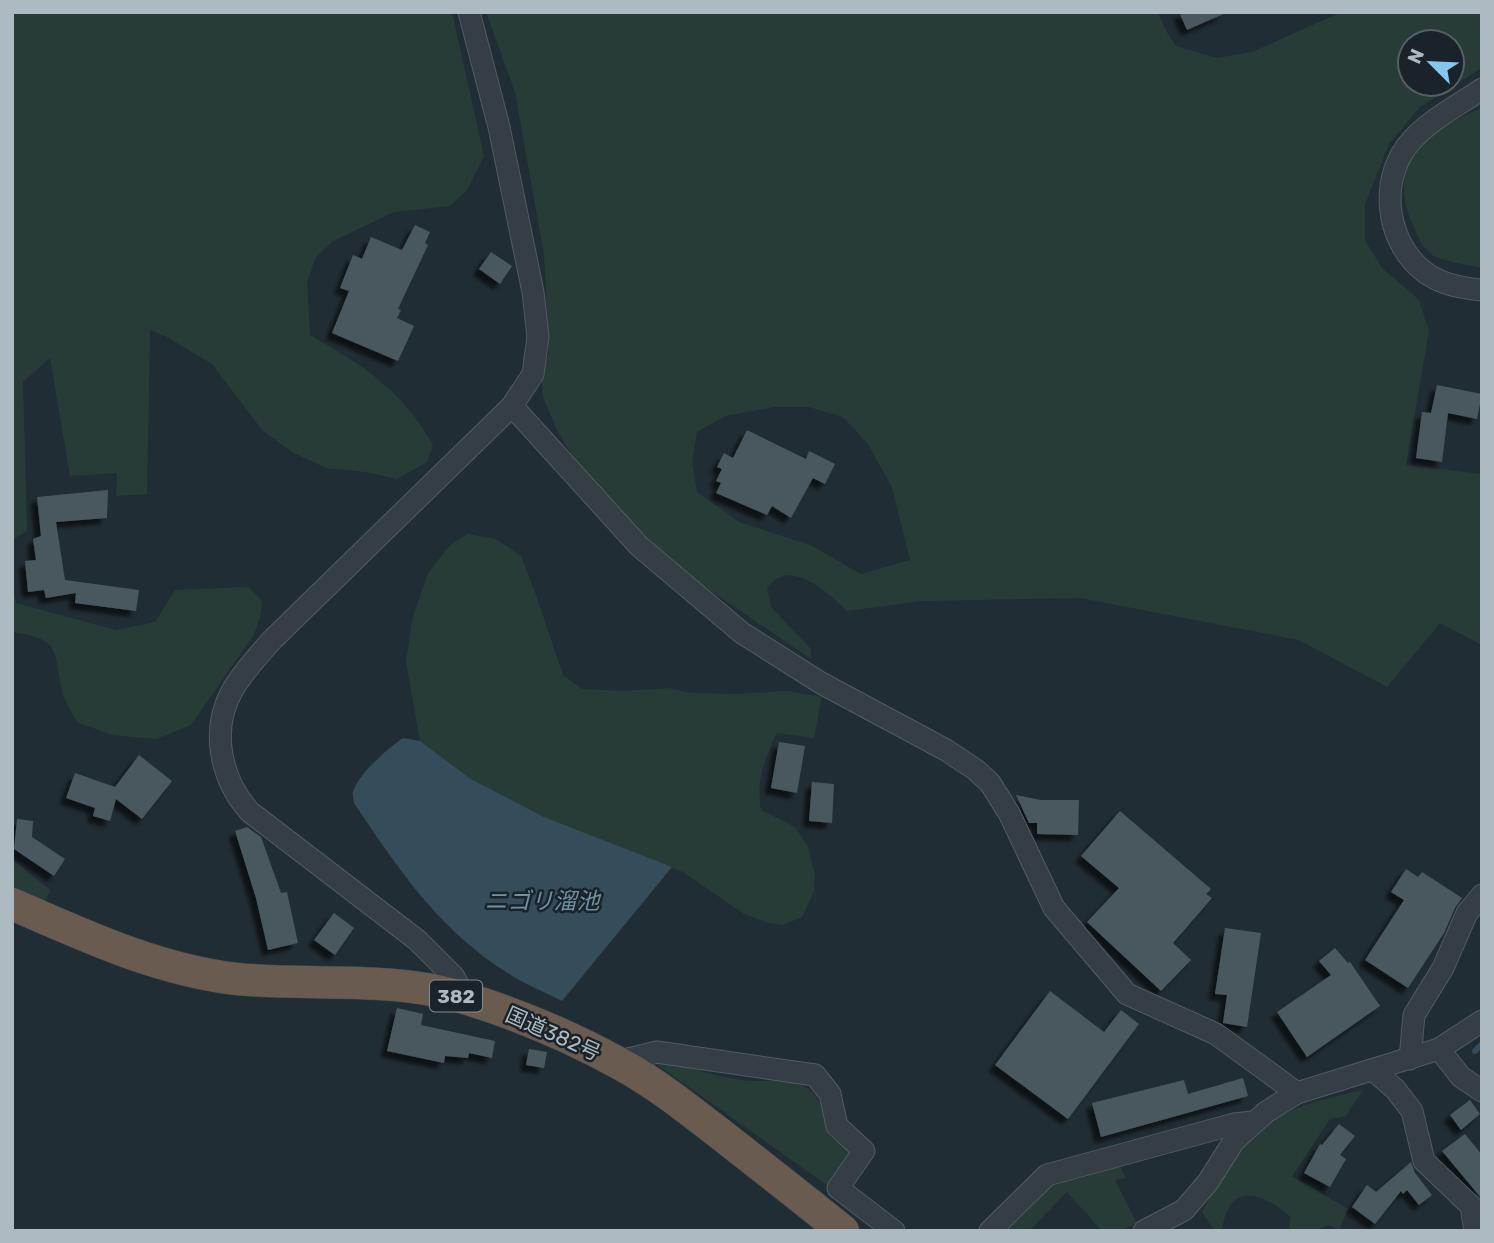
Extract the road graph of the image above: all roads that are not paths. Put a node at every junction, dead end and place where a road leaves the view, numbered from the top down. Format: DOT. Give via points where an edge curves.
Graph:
graph roads {
  1 [pos="470,12"];
  2 [pos="1482,89"];
  3 [pos="1482,290"];
  4 [pos="512,405"];
  5 [pos="1482,895"];
  6 [pos="12,904"];
  7 [pos="457,996"];
  8 [pos="1482,1021"];
  9 [pos="1439,1049"];
  10 [pos="1410,1059"];
  11 [pos="624,1066"];
  12 [pos="1373,1070"];
  13 [pos="1482,1091"];
  14 [pos="1297,1093"];
  15 [pos="1253,1122"];
  16 [pos="844,1231"];
  17 [pos="894,1231"];
  18 [pos="990,1231"];
  19 [pos="1144,1231"];
  20 [pos="1475,1231"];
  1 -- 4 [label="street" via="499,127 538,337 533,374"];
  2 -- 3 [label="street" via="1412,139 1397,163 1390,188 1390,214 1409,256 1437,279"];
  4 -- 7 [label="street" via="272,640 231,692 223,716 225,772 239,800 417,940 454,977"];
  4 -- 14 [label="street" via="639,546 743,633 821,683 946,750 990,783 1055,908 1126,994 1216,1034"];
  5 -- 10 [label="street" via="1467,913 1443,968 1414,1015"];
  6 -- 7 [label="highway, 国道382号 / 382" via="114,948 203,973 263,981 397,986"];
  7 -- 11 [label="highway, 国道382号 / 382" via="554,1032"];
  8 -- 9 [label="street"];
  9 -- 10 [label="street"];
  9 -- 13 [label="street" via="1461,1077"];
  10 -- 12 [label="street"];
  11 -- 16 [label="highway, 国道382号 / 382" via="674,1098"];
  11 -- 17 [label="street" via="628,1059 657,1052 815,1075 830,1094 836,1126 864,1151 838,1188"];
  12 -- 14 [label="street"];
  12 -- 20 [label="street" via="1412,1111 1424,1161 1471,1206"];
  14 -- 15 [label="street"];
  15 -- 18 [label="street" via="1047,1175"];
  15 -- 19 [label="street" via="1184,1210"];
}
